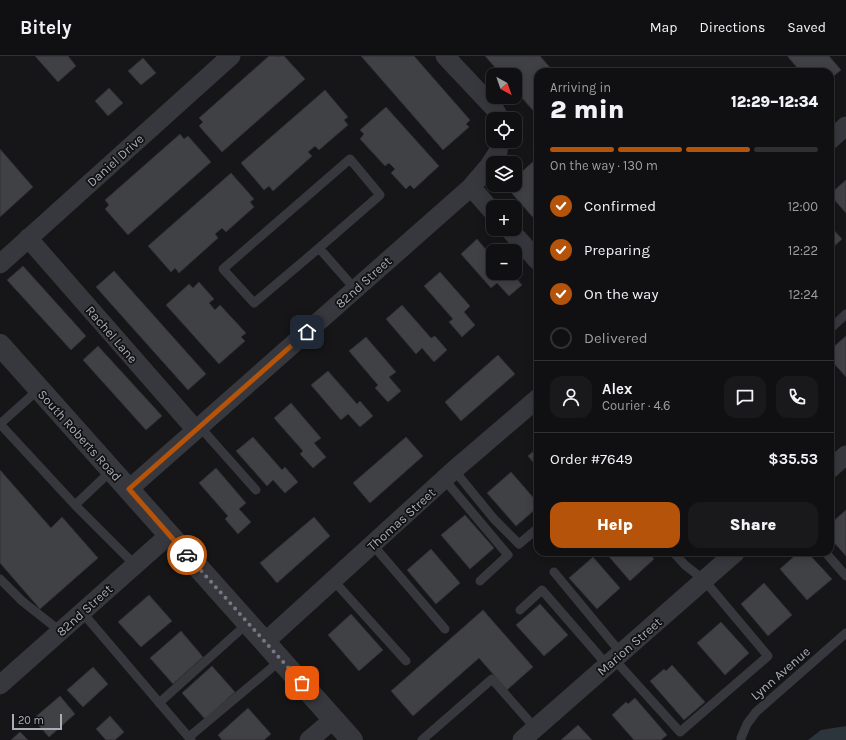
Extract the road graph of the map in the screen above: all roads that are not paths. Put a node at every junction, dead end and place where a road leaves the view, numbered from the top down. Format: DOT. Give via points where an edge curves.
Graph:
graph roads {
  1 [pos="231,56"];
  2 [pos="445,56"];
  3 [pos="496,112"];
  4 [pos="846,126"];
  5 [pos="834,136"];
  6 [pos="498,148"];
  7 [pos="470,187"];
  8 [pos="486,204"];
  9 [pos="515,236"];
  10 [pos="28,238"];
  11 [pos="319,248"];
  12 [pos="534,257"];
  13 [pos="0,264"];
  14 [pos="355,289"];
  15 [pos="845,316"];
  16 [pos="834,325"];
  17 [pos="1,347"];
  18 [pos="39,389"];
  19 [pos="534,406"];
  20 [pos="0,424"];
  21 [pos="198,428"];
  22 [pos="112,470"];
  23 [pos="449,475"];
  24 [pos="129,489"];
  25 [pos="256,490"];
  26 [pos="74,504"];
  27 [pos="534,531"];
  28 [pos="169,535"];
  29 [pos="372,544"];
  30 [pos="677,556"];
  31 [pos="731,556"];
  32 [pos="828,556"];
  33 [pos="135,565"];
  34 [pos="554,572"];
  35 [pos="846,576"];
  36 [pos="0,579"];
  37 [pos="333,580"];
  38 [pos="704,580"];
  39 [pos="480,581"];
  40 [pos="520,610"];
  41 [pos="82,612"];
  42 [pos="248,623"];
  43 [pos="445,629"];
  44 [pos="60,631"];
  45 [pos="846,633"];
  46 [pos="265,642"];
  47 [pos="614,659"];
  48 [pos="280,660"];
  49 [pos="406,661"];
  50 [pos="0,685"];
  51 [pos="159,703"];
  52 [pos="334,719"];
  53 [pos="528,734"];
  54 [pos="190,739"];
  55 [pos="309,740"];
  56 [pos="352,740"];
  57 [pos="422,740"];
  58 [pos="741,740"];
  1 -- 10 [label="street, Daniel Drive"];
  2 -- 3 [label="street"];
  4 -- 5 [label="street"];
  6 -- 7 [label="street" via="489,166"];
  7 -- 8 [label="street"];
  7 -- 14 [label="street, 82nd Street"];
  9 -- 12 [label="street"];
  10 -- 13 [label="street, Daniel Drive"];
  10 -- 21 [label="street, Rachel Lane"];
  11 -- 11 [label="lane" via="254,303 223,269 350,159 380,195"];
  11 -- 14 [label="lane"];
  14 -- 21 [label="street, 82nd Street"];
  15 -- 16 [label="lane"];
  17 -- 18 [label="street, South Roberts Road"];
  18 -- 20 [label="lane"];
  18 -- 22 [label="street, South Roberts Road"];
  19 -- 23 [label="street, Thomas Street"];
  20 -- 26 [label="lane"];
  21 -- 24 [label="street, 82nd Street"];
  21 -- 25 [label="lane"];
  22 -- 24 [label="street, South Roberts Road"];
  22 -- 26 [label="lane"];
  23 -- 27 [label="lane" via="519,544"];
  23 -- 29 [label="street, Thomas Street"];
  23 -- 39 [label="lane" via="508,555"];
  24 -- 28 [label="street, South Roberts Road"];
  26 -- 33 [label="lane"];
  28 -- 33 [label="street, 82nd Street"];
  28 -- 42 [label="street, South Roberts Road"];
  29 -- 37 [label="street, Thomas Street"];
  29 -- 43 [label="lane"];
  30 -- 38 [label="lane"];
  31 -- 38 [label="street, Marion Street"];
  32 -- 35 [label="lane"];
  33 -- 41 [label="street, 82nd Street"];
  34 -- 47 [label="lane"];
  36 -- 44 [label="lane" via="22,601"];
  37 -- 46 [label="street, Thomas Street"];
  37 -- 49 [label="lane"];
  38 -- 47 [label="street, Marion Street"];
  38 -- 47 [label="lane" via="768,656 680,732"];
  40 -- 47 [label="lane" via="542,590"];
  41 -- 44 [label="street, 82nd Street"];
  41 -- 51 [label="lane"];
  42 -- 46 [label="street, South Roberts Road"];
  42 -- 51 [label="lane"];
  44 -- 50 [label="street, 82nd Street"];
  45 -- 58 [label="lane, Lynn Avenue" via="756,712 747,724"];
  46 -- 48 [label="street, South Roberts Road"];
  47 -- 53 [label="street, Marion Street"];
  48 -- 52 [label="street, South Roberts Road"];
  48 -- 54 [label="lane"];
  51 -- 54 [label="lane"];
  52 -- 55 [label="street"];
  52 -- 56 [label="street, South Roberts Road"];
  53 -- 57 [label="lane" via="492,679"];
}
